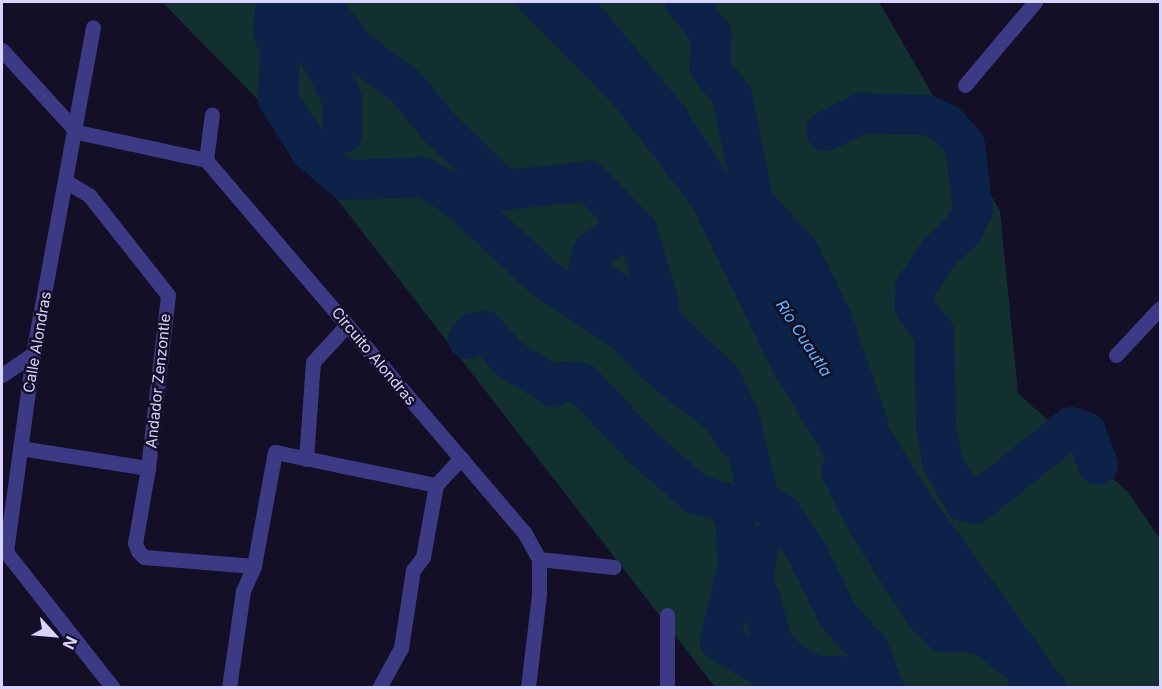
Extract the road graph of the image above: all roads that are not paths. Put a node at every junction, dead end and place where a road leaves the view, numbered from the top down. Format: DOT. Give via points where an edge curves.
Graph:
graph roads {
  1 [pos="1035,2"];
  2 [pos="93,27"];
  3 [pos="2,50"];
  4 [pos="965,85"];
  5 [pos="212,114"];
  6 [pos="77,132"];
  7 [pos="206,160"];
  8 [pos="67,182"];
  9 [pos="1161,308"];
  10 [pos="347,325"];
  11 [pos="33,354"];
  12 [pos="1116,355"];
  13 [pos="2,375"];
  14 [pos="20,448"];
  15 [pos="461,458"];
  16 [pos="306,459"];
  17 [pos="148,468"];
  18 [pos="436,485"];
  19 [pos="4,550"];
  20 [pos="539,559"];
  21 [pos="254,566"];
  22 [pos="614,567"];
  23 [pos="667,615"];
  24 [pos="113,687"];
  25 [pos="229,687"];
  26 [pos="379,687"];
  27 [pos="528,687"];
  28 [pos="667,687"];
  1 -- 4 [label="street"];
  2 -- 6 [label="street, Calle Alondras"];
  3 -- 6 [label="street"];
  5 -- 7 [label="street"];
  6 -- 7 [label="street"];
  6 -- 8 [label="street, Calle Alondras"];
  7 -- 10 [label="street, Circuito Alondras"];
  8 -- 11 [label="street, Calle Alondras"];
  8 -- 17 [label="street, Andador Zenzontle" via="89,195 168,295"];
  9 -- 12 [label="street"];
  10 -- 15 [label="street, Circuito Alondras"];
  10 -- 16 [label="street" via="314,362"];
  11 -- 13 [label="street"];
  11 -- 14 [label="street, Calle Alondras"];
  14 -- 17 [label="street"];
  14 -- 19 [label="street, Calle Alondras"];
  15 -- 18 [label="street"];
  15 -- 20 [label="street, Circuito Alondras" via="524,532"];
  16 -- 18 [label="street"];
  16 -- 21 [label="street" via="275,453"];
  17 -- 21 [label="street, Andador Zenzontle" via="135,543 144,557"];
  18 -- 26 [label="street" via="423,557 413,570 401,648"];
  19 -- 24 [label="street, Calle Alondras"];
  20 -- 22 [label="street"];
  20 -- 27 [label="street, Circuito Alondras"];
  21 -- 25 [label="street" via="243,591"];
  23 -- 28 [label="street"];
}
